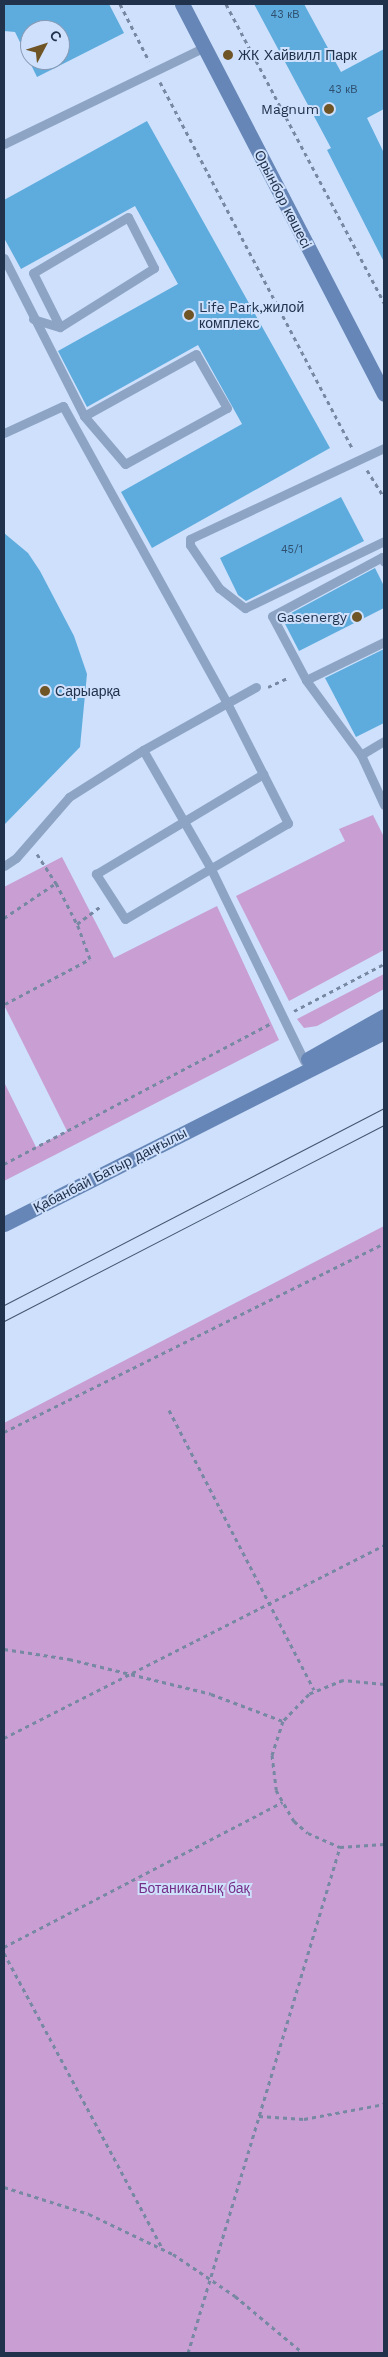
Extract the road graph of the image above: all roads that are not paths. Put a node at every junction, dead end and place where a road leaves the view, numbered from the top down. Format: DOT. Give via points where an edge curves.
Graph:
graph roads {
  1 [pos="182,4"];
  2 [pos="205,47"];
  3 [pos="4,144"];
  4 [pos="4,258"];
  5 [pos="33,319"];
  6 [pos="60,327"];
  7 [pos="384,394"];
  8 [pos="84,416"];
  9 [pos="4,433"];
  10 [pos="384,448"];
  11 [pos="384,541"];
  12 [pos="384,562"];
  13 [pos="384,642"];
  14 [pos="306,680"];
  15 [pos="256,687"];
  16 [pos="227,703"];
  17 [pos="384,742"];
  18 [pos="143,750"];
  19 [pos="361,755"];
  20 [pos="263,774"];
  21 [pos="384,805"];
  22 [pos="181,823"];
  23 [pos="4,866"];
  24 [pos="210,867"];
  25 [pos="384,1016"];
  26 [pos="384,1032"];
  27 [pos="304,1061"];
  28 [pos="215,1116"];
  29 [pos="4,1224"];
  1 -- 2 [label="main road, Орынбор көшесі"];
  2 -- 3 [label="lane"];
  2 -- 7 [label="main road, Орынбор көшесі"];
  4 -- 5 [label="lane"];
  5 -- 6 [label="lane"];
  5 -- 8 [label="lane"];
  6 -- 6 [label="lane" via="154,268 128,217 33,273"];
  8 -- 8 [label="lane" via="125,464 227,408 196,354"];
  9 -- 16 [label="lane" via="63,406"];
  10 -- 11 [label="lane" via="190,539 190,545 219,588 244,608"];
  12 -- 14 [label="lane" via="382,558 272,616"];
  13 -- 14 [label="lane"];
  14 -- 19 [label="lane"];
  15 -- 16 [label="lane"];
  16 -- 18 [label="lane"];
  16 -- 20 [label="lane"];
  17 -- 19 [label="lane"];
  18 -- 22 [label="lane"];
  18 -- 23 [label="lane" via="69,797 30,843"];
  19 -- 21 [label="lane"];
  20 -- 22 [label="lane"];
  20 -- 24 [label="lane" via="288,823"];
  22 -- 24 [label="lane"];
  22 -- 24 [label="lane" via="96,874 125,919"];
  24 -- 27 [label="lane"];
  25 -- 27 [label="main road, Қабанбай Батыр даңғылы"];
  26 -- 28 [label="main road, Қабанбай Батыр даңғылы"];
  27 -- 28 [label="main road, Қабанбай Батыр даңғылы"];
  28 -- 29 [label="main road, Қабанбай Батыр даңғылы"];
}
